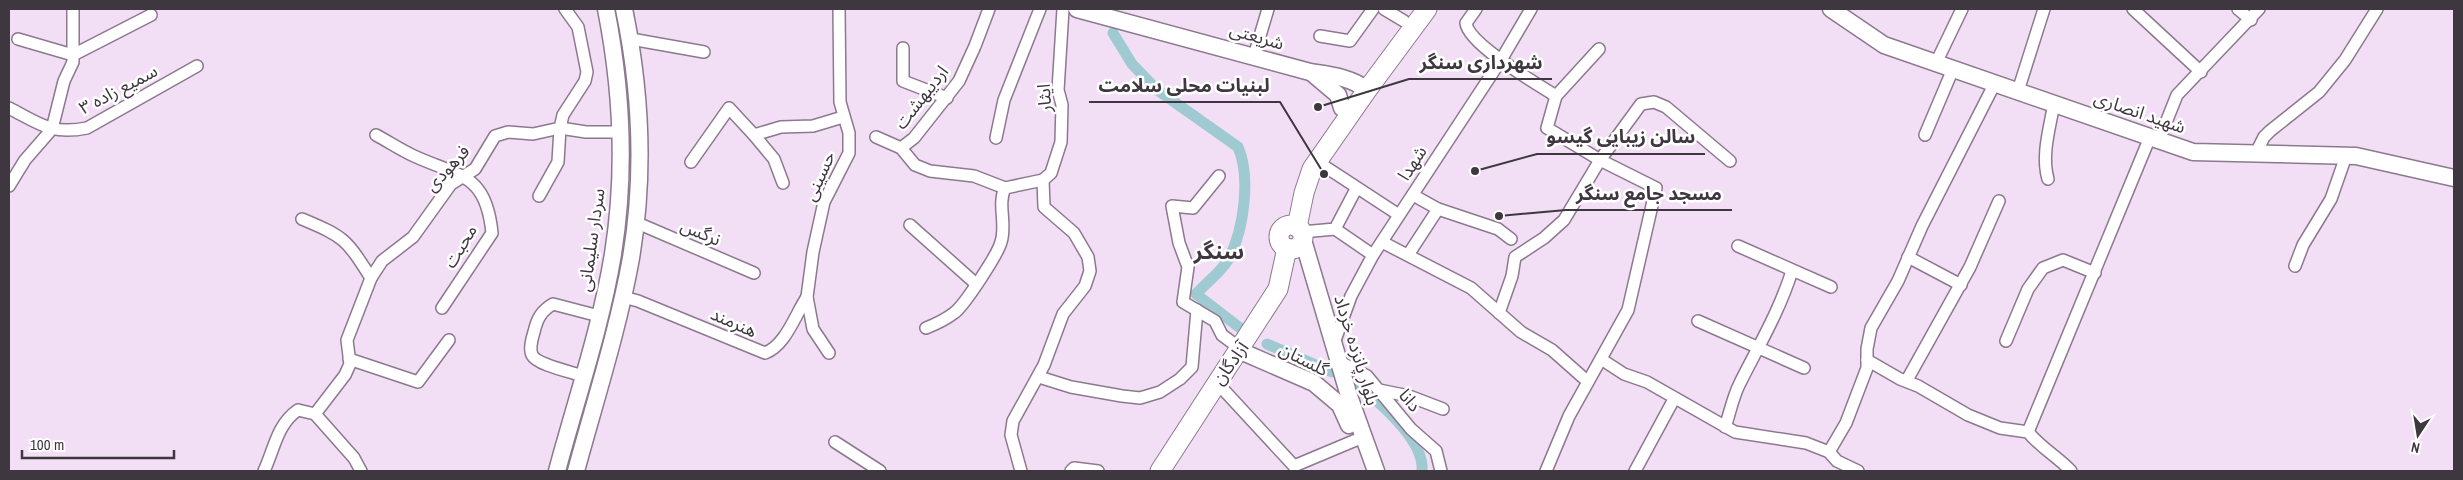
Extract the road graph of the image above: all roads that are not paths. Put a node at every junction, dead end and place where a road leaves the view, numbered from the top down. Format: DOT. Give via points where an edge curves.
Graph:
graph roads {
  1 [pos="72,9"];
  2 [pos="565,9"];
  3 [pos="606,9"];
  4 [pos="624,9"];
  5 [pos="839,9"];
  6 [pos="989,9"];
  7 [pos="1040,9"];
  8 [pos="1064,9"];
  9 [pos="1076,9"];
  10 [pos="1268,9"];
  11 [pos="1373,9"];
  12 [pos="1384,9"];
  13 [pos="1427,9"];
  14 [pos="1476,9"];
  15 [pos="1531,9"];
  16 [pos="1831,9"];
  17 [pos="1962,9"];
  18 [pos="2044,9"];
  19 [pos="2133,9"];
  20 [pos="2238,9"];
  21 [pos="2259,9"];
  22 [pos="2377,9"];
  23 [pos="151,14"];
  24 [pos="1118,14"];
  25 [pos="1409,15"];
  26 [pos="2250,20"];
  27 [pos="1320,36"];
  28 [pos="18,38"];
  29 [pos="631,39"];
  30 [pos="903,48"];
  31 [pos="1599,49"];
  32 [pos="704,52"];
  33 [pos="73,55"];
  34 [pos="1254,56"];
  35 [pos="1501,60"];
  36 [pos="1936,63"];
  37 [pos="197,66"];
  38 [pos="1953,69"];
  39 [pos="1310,72"];
  40 [pos="2201,72"];
  41 [pos="1995,83"];
  42 [pos="1363,87"];
  43 [pos="2018,91"];
  44 [pos="1556,96"];
  45 [pos="947,98"];
  46 [pos="2054,103"];
  47 [pos="9,108"];
  48 [pos="1342,108"];
  49 [pos="844,117"];
  50 [pos="560,128"];
  51 [pos="52,129"];
  52 [pos="622,132"];
  53 [pos="754,135"];
  54 [pos="1925,135"];
  55 [pos="376,136"];
  56 [pos="876,137"];
  57 [pos="996,138"];
  58 [pos="2154,138"];
  59 [pos="901,148"];
  60 [pos="2255,155"];
  61 [pos="2346,156"];
  62 [pos="1600,160"];
  63 [pos="1730,161"];
  64 [pos="691,162"];
  65 [pos="1318,162"];
  66 [pos="464,176"];
  67 [pos="1219,176"];
  68 [pos="2048,178"];
  69 [pos="2454,178"];
  70 [pos="1043,180"];
  71 [pos="783,182"];
  72 [pos="9,186"];
  73 [pos="1005,188"];
  74 [pos="1356,189"];
  75 [pos="1413,194"];
  76 [pos="539,196"];
  77 [pos="1999,201"];
  78 [pos="1438,209"];
  79 [pos="1399,215"];
  80 [pos="302,219"];
  81 [pos="635,222"];
  82 [pos="910,225"];
  83 [pos="1335,229"];
  84 [pos="1295,237"];
  85 [pos="1511,239"];
  86 [pos="1382,242"];
  87 [pos="1738,246"];
  88 [pos="1373,255"];
  89 [pos="1408,255"];
  90 [pos="1908,257"];
  91 [pos="2295,266"];
  92 [pos="1792,271"];
  93 [pos="754,273"];
  94 [pos="2095,273"];
  95 [pos="371,278"];
  96 [pos="975,283"];
  97 [pos="1961,285"];
  98 [pos="1831,287"];
  99 [pos="623,297"];
  100 [pos="807,297"];
  101 [pos="442,308"];
  102 [pos="1198,310"];
  103 [pos="1499,313"];
  104 [pos="599,316"];
  105 [pos="1698,321"];
  106 [pos="926,328"];
  107 [pos="449,340"];
  108 [pos="2006,341"];
  109 [pos="1334,343"];
  110 [pos="1759,349"];
  111 [pos="1243,351"];
  112 [pos="829,353"];
  113 [pos="349,359"];
  114 [pos="1601,360"];
  115 [pos="1867,360"];
  116 [pos="1340,362"];
  117 [pos="1804,368"];
  118 [pos="583,376"];
  119 [pos="1038,377"];
  120 [pos="1907,380"];
  121 [pos="1587,381"];
  122 [pos="1222,387"];
  123 [pos="1379,390"];
  124 [pos="1674,399"];
  125 [pos="1340,405"];
  126 [pos="1442,409"];
  127 [pos="316,414"];
  128 [pos="1725,427"];
  129 [pos="2028,432"];
  130 [pos="1356,440"];
  131 [pos="835,442"];
  132 [pos="1829,452"];
  133 [pos="1836,466"];
  134 [pos="264,471"];
  135 [pos="361,471"];
  136 [pos="557,471"];
  137 [pos="576,471"];
  138 [pos="880,471"];
  139 [pos="1021,471"];
  140 [pos="1071,471"];
  141 [pos="1098,471"];
  142 [pos="1160,471"];
  143 [pos="1168,471"];
  144 [pos="1367,471"];
  145 [pos="1376,471"];
  146 [pos="1441,471"];
  147 [pos="1546,471"];
  148 [pos="1635,471"];
  149 [pos="1858,471"];
  150 [pos="2071,471"];
  1 -- 33 [label="street"];
  2 -- 50 [label="street" via="578,27 587,72 585,81 563,115"];
  3 -- 52 [label="street, سردار سلیمانی"];
  4 -- 29 [label="street"];
  5 -- 49 [label="street, حسینی" via="840,102"];
  6 -- 45 [label="street, اردیبهشت" via="959,81"];
  7 -- 57 [label="street" via="1004,100"];
  8 -- 70 [label="street, ایثار" via="1058,90 1062,105 1061,142 1051,173"];
  9 -- 24 [label="street, شریعتی"];
  10 -- 34 [label="street"];
  11 -- 27 [label="street" via="1350,41"];
  12 -- 25 [label="street"];
  13 -- 42 [label="main road"];
  14 -- 35 [label="street" via="1466,23 1466,29"];
  15 -- 35 [label="street, شهدا"];
  16 -- 36 [label="street, شهید انصاری" via="1884,45"];
  17 -- 36 [label="street"];
  18 -- 43 [label="street"];
  19 -- 40 [label="street"];
  20 -- 26 [label="street"];
  21 -- 26 [label="street"];
  22 -- 60 [label="street" via="2331,77 2304,106 2264,137"];
  23 -- 33 [label="street"];
  24 -- 34 [label="street, شریعتی"];
  25 -- 42 [label="main road"];
  26 -- 40 [label="street"];
  28 -- 33 [label="street"];
  29 -- 32 [label="street"];
  29 -- 81 [label="street" via="640,132"];
  30 -- 45 [label="street" via="903,81"];
  31 -- 44 [label="street"];
  33 -- 51 [label="street"];
  34 -- 39 [label="street, شریعتی"];
  35 -- 44 [label="street"];
  35 -- 75 [label="street, شهدا"];
  36 -- 38 [label="street, شهید انصاری"];
  37 -- 51 [label="street, سمیع زاده ۳" via="87,128 68,132"];
  38 -- 41 [label="street, شهید انصاری"];
  38 -- 54 [label="street"];
  39 -- 42 [label="street, شریعتی" via="1335,76"];
  39 -- 48 [label="street, شریعتی" via="1338,95"];
  40 -- 58 [label="street" via="2177,95"];
  41 -- 43 [label="street, شهید انصاری"];
  41 -- 90 [label="street"];
  42 -- 48 [label="main road"];
  42 -- 65 [label="main road"];
  43 -- 46 [label="street, شهید انصاری"];
  44 -- 62 [label="street" via="1547,128"];
  45 -- 59 [label="street, اردیبهشت" via="914,138"];
  46 -- 58 [label="street, شهید انصاری"];
  46 -- 68 [label="street" via="2046,149"];
  47 -- 51 [label="street"];
  48 -- 84 [label="main road" via="1304,166"];
  49 -- 53 [label="street" via="813,126 780,127"];
  49 -- 100 [label="street, حسینی" via="849,133 849,153 824,202"];
  50 -- 52 [label="street"];
  50 -- 66 [label="street, فرهودی" via="533,134 508,132 495,136 475,169"];
  50 -- 76 [label="street" via="558,162"];
  51 -- 72 [label="street" via="25,160"];
  52 -- 104 [label="street, سردار سلیمانی" via="613,253"];
  53 -- 64 [label="street" via="729,108"];
  53 -- 71 [label="street" via="774,159"];
  55 -- 66 [label="street"];
  56 -- 59 [label="street"];
  58 -- 60 [label="street, شهید انصاری" via="2193,152"];
  58 -- 94 [label="street"];
  59 -- 73 [label="street" via="915,164 930,171 974,176"];
  60 -- 61 [label="street, شهید انصاری"];
  61 -- 69 [label="street, شهید انصاری"];
  61 -- 91 [label="street" via="2331,199 2303,245"];
  62 -- 63 [label="street" via="1641,104 1654,102 1666,107"];
  62 -- 103 [label="street" via="1564,220 1515,257"];
  62 -- 114 [label="street" via="1656,188 1628,310"];
  65 -- 74 [label="street"];
  65 -- 84 [label="main road" via="1304,193"];
  66 -- 95 [label="street, فرهودی" via="451,184 413,237 382,261"];
  66 -- 101 [label="street, محبت" via="475,185 488,205 492,233"];
  67 -- 102 [label="street" via="1193,208 1172,206 1179,243 1188,267 1183,302"];
  70 -- 73 [label="street"];
  70 -- 119 [label="street" via="1044,207 1074,233 1088,257 1090,271 1085,286 1063,314"];
  73 -- 96 [label="street" via="1001,242"];
  74 -- 79 [label="street"];
  74 -- 83 [label="street"];
  75 -- 78 [label="street"];
  75 -- 79 [label="street, شهدا"];
  77 -- 97 [label="street"];
  78 -- 85 [label="street" via="1498,229"];
  78 -- 89 [label="street"];
  79 -- 86 [label="street, شهدا"];
  80 -- 95 [label="street" via="339,235 350,245"];
  81 -- 93 [label="street, نرگس"];
  81 -- 99 [label="street"];
  82 -- 96 [label="street"];
  83 -- 84 [label="street"];
  83 -- 88 [label="street"];
  84 -- 109 [label="street, بلوار پانزده خرداد"];
  84 -- 111 [label="main road, آزادگان" via="1284,292"];
  86 -- 88 [label="street, شهدا"];
  86 -- 89 [label="street"];
  87 -- 92 [label="street"];
  88 -- 109 [label="street, شهدا" via="1351,296"];
  89 -- 103 [label="street" via="1472,288"];
  90 -- 97 [label="street"];
  90 -- 115 [label="street" via="1871,328"];
  92 -- 98 [label="street"];
  92 -- 110 [label="street"];
  94 -- 108 [label="street" via="2062,260 2043,268 2028,289"];
  94 -- 129 [label="street"];
  95 -- 113 [label="street, فرهودی" via="347,340"];
  96 -- 106 [label="street" via="956,312"];
  97 -- 120 [label="street"];
  99 -- 100 [label="street, هنرمند" via="765,353 773,350 783,338"];
  99 -- 137 [label="street"];
  100 -- 112 [label="street" via="814,329"];
  102 -- 111 [label="street" via="1215,321 1222,336"];
  102 -- 119 [label="street" via="1192,367 1180,380 1160,392 1140,398 1122,396"];
  103 -- 121 [label="street" via="1521,332 1552,350"];
  104 -- 118 [label="street, سردار سلیمانی"];
  104 -- 118 [label="street" via="553,304 543,310 536,322 532,355 539,362"];
  105 -- 110 [label="street"];
  107 -- 113 [label="street" via="418,382"];
  109 -- 116 [label="street, بلوار پانزده خرداد"];
  110 -- 117 [label="street"];
  110 -- 128 [label="street" via="1739,385"];
  111 -- 122 [label="main road, آزادگان"];
  111 -- 125 [label="street, گلستان" via="1314,383"];
  111 -- 142 [label="main road, آزادگان" via="1214,384"];
  113 -- 127 [label="street, فرهودی" via="345,375"];
  114 -- 121 [label="street"];
  114 -- 124 [label="street"];
  115 -- 120 [label="street"];
  115 -- 132 [label="street" via="1867,368 1846,423"];
  116 -- 123 [label="street, دانا" via="1367,376"];
  116 -- 145 [label="street, بلوار پانزده خرداد" via="1348,396"];
  118 -- 136 [label="street, سردار سلیمانی"];
  119 -- 139 [label="street" via="1013,421 1011,435"];
  120 -- 129 [label="street" via="1968,415 2000,428"];
  121 -- 147 [label="street"];
  122 -- 130 [label="street" via="1294,466"];
  122 -- 143 [label="main road, آزادگان"];
  123 -- 126 [label="street" via="1409,396"];
  123 -- 146 [label="street, دانا" via="1411,429 1436,451"];
  124 -- 128 [label="street"];
  124 -- 148 [label="street"];
  125 -- 130 [label="street, بلوار پانزده خرداد"];
  127 -- 134 [label="street" via="298,410 291,415 282,425"];
  127 -- 135 [label="street" via="354,458"];
  128 -- 132 [label="street" via="1734,432 1806,443"];
  129 -- 150 [label="street" via="2040,447"];
  130 -- 144 [label="street, بلوار پانزده خرداد"];
  131 -- 138 [label="street"];
  132 -- 133 [label="street"];
  133 -- 149 [label="street"];
  140 -- 141 [label="street" via="1074,468"];
}
